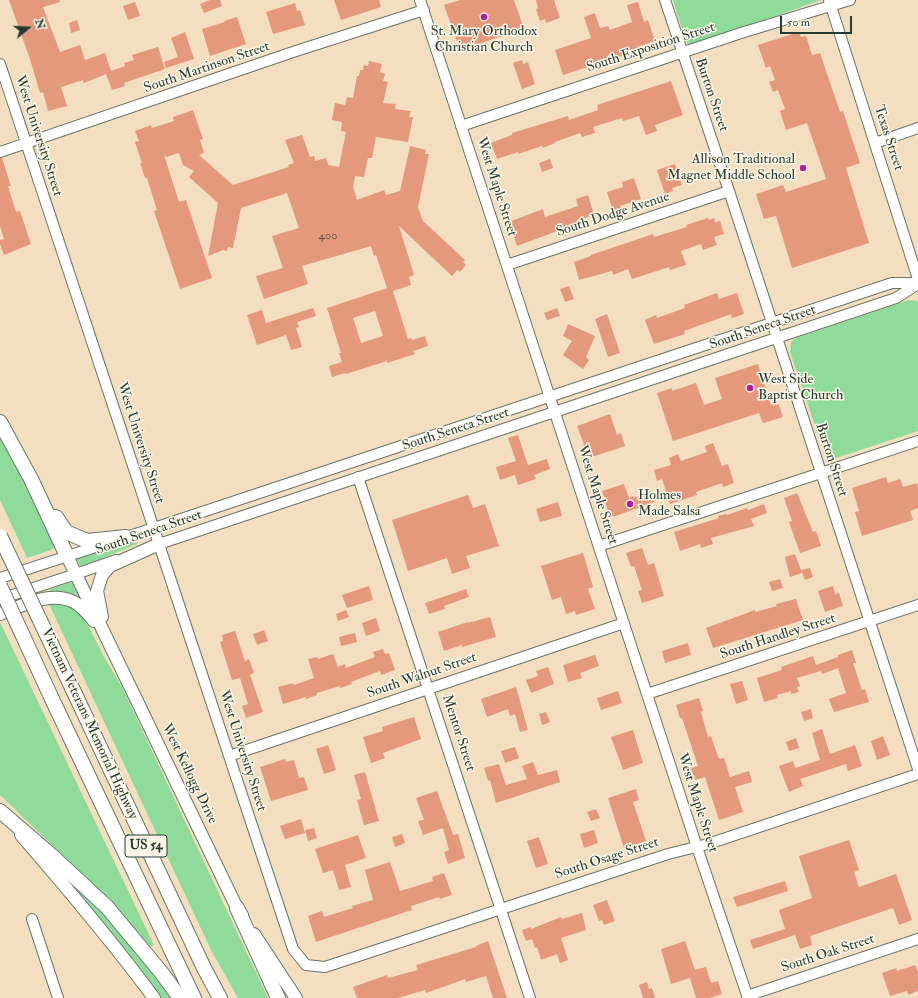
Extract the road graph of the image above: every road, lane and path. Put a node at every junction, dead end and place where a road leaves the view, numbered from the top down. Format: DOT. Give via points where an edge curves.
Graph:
graph roads {
  1 [pos="420,0"];
  2 [pos="665,0"];
  3 [pos="850,0"];
  4 [pos="830,3"];
  5 [pos="424,10"];
  6 [pos="682,52"];
  7 [pos="0,64"];
  8 [pos="461,126"];
  9 [pos="918,128"];
  10 [pos="26,143"];
  11 [pos="875,143"];
  12 [pos="0,152"];
  13 [pos="729,191"];
  14 [pos="507,265"];
  15 [pos="918,279"];
  16 [pos="918,283"];
  17 [pos="771,322"];
  18 [pos="777,338"];
  19 [pos="550,397"];
  20 [pos="555,413"];
  21 [pos="0,422"];
  22 [pos="918,441"];
  23 [pos="821,473"];
  24 [pos="358,477"];
  25 [pos="31,479"];
  26 [pos="154,528"];
  27 [pos="0,536"];
  28 [pos="126,537"];
  29 [pos="159,544"];
  30 [pos="599,546"];
  31 [pos="67,556"];
  32 [pos="76,574"];
  33 [pos="0,578"];
  34 [pos="0,586"];
  35 [pos="0,599"];
  36 [pos="918,605"];
  37 [pos="0,614"];
  38 [pos="869,622"];
  39 [pos="624,623"];
  40 [pos="104,632"];
  41 [pos="429,689"];
  42 [pos="647,694"];
  43 [pos="229,756"];
  44 [pos="918,769"];
  45 [pos="918,774"];
  46 [pos="0,811"];
  47 [pos="697,847"];
  48 [pos="237,908"];
  49 [pos="500,910"];
  50 [pos="32,919"];
  51 [pos="918,939"];
  52 [pos="306,965"];
  53 [pos="748,997"];
  54 [pos="58,998"];
  55 [pos="154,998"];
  56 [pos="180,998"];
  57 [pos="194,998"];
  58 [pos="220,998"];
  59 [pos="278,998"];
  60 [pos="296,998"];
  61 [pos="530,998"];
  1 -- 5 [label="street, West Maple Street"];
  2 -- 6 [label="street, Burton Street"];
  3 -- 4 [label="street, South Exposition Street"];
  4 -- 6 [label="street, South Exposition Street"];
  4 -- 11 [label="street, Texas Street"];
  5 -- 8 [label="street, West Maple Street"];
  5 -- 10 [label="street, South Martinson Street"];
  6 -- 8 [label="street, South Exposition Street"];
  6 -- 13 [label="street, Burton Street"];
  7 -- 10 [label="street, West University Street"];
  8 -- 14 [label="street, West Maple Street"];
  9 -- 11 [label="street"];
  10 -- 12 [label="street, South Martinson Street"];
  10 -- 26 [label="street, West University Street"];
  11 -- 15 [label="street, Texas Street"];
  13 -- 14 [label="street, South Dodge Avenue"];
  13 -- 17 [label="street, Burton Street"];
  14 -- 19 [label="street, West Maple Street"];
  16 -- 17 [label="street, South Seneca Street" via="892,283"];
  16 -- 18 [label="street, South Seneca Street" via="896,298"];
  17 -- 18 [label="street, Burton Street"];
  17 -- 19 [label="street, South Seneca Street"];
  18 -- 20 [label="street, South Seneca Street"];
  18 -- 23 [label="street, Burton Street"];
  19 -- 20 [label="street, West Maple Street"];
  19 -- 26 [label="street, South Seneca Street"];
  20 -- 24 [label="street, South Seneca Street"];
  20 -- 30 [label="street, West Maple Street"];
  21 -- 25 [label="highway"];
  22 -- 23 [label="street"];
  23 -- 30 [label="street"];
  23 -- 38 [label="street, Burton Street"];
  24 -- 29 [label="street, South Seneca Street"];
  24 -- 41 [label="street, Mentor Street"];
  25 -- 28 [label="highway" via="66,532 87,541"];
  25 -- 31 [label="highway"];
  26 -- 28 [label="street, South Seneca Street"];
  26 -- 29 [label="street, West University Street"];
  27 -- 58 [label="highway, Vietnam Veterans Memorial Highway / US 54, bridge"];
  28 -- 31 [label="street, South Seneca Street"];
  29 -- 32 [label="street, South Seneca Street"];
  29 -- 40 [label="main road" via="110,566 102,575 97,591"];
  29 -- 43 [label="street, West University Street"];
  30 -- 39 [label="street, West Maple Street"];
  31 -- 32 [label="main road, West Kellogg Drive"];
  31 -- 33 [label="street, South Seneca Street"];
  32 -- 35 [label="street, South Seneca Street"];
  32 -- 40 [label="main road, West Kellogg Drive"];
  34 -- 57 [label="highway, Vietnam Veterans Memorial Highway / US 54, bridge"];
  36 -- 38 [label="street, South Handley Street"];
  37 -- 40 [label="main road" via="41,599 65,598 81,606"];
  38 -- 42 [label="street, South Handley Street"];
  38 -- 44 [label="street, Burton Street"];
  39 -- 41 [label="street, South Walnut Street"];
  39 -- 42 [label="street, West Maple Street"];
  40 -- 48 [label="main road, West Kellogg Drive"];
  41 -- 43 [label="street, South Walnut Street"];
  41 -- 49 [label="street, Mentor Street"];
  42 -- 47 [label="street, West Maple Street"];
  43 -- 52 [label="street, West University Street" via="293,949"];
  45 -- 47 [label="street, South Osage Street"];
  46 -- 55 [label="main road" via="72,894"];
  46 -- 56 [label="highway" via="107,907"];
  47 -- 49 [label="street, South Osage Street" via="668,854"];
  47 -- 53 [label="street, West Maple Street"];
  48 -- 59 [label="highway"];
  48 -- 60 [label="main road, West Kellogg Drive"];
  49 -- 52 [label="street, South Osage Street" via="325,967"];
  49 -- 61 [label="street, Mentor Street"];
  50 -- 54 [label="street"];
  51 -- 53 [label="street, South Oak Street"];
}
